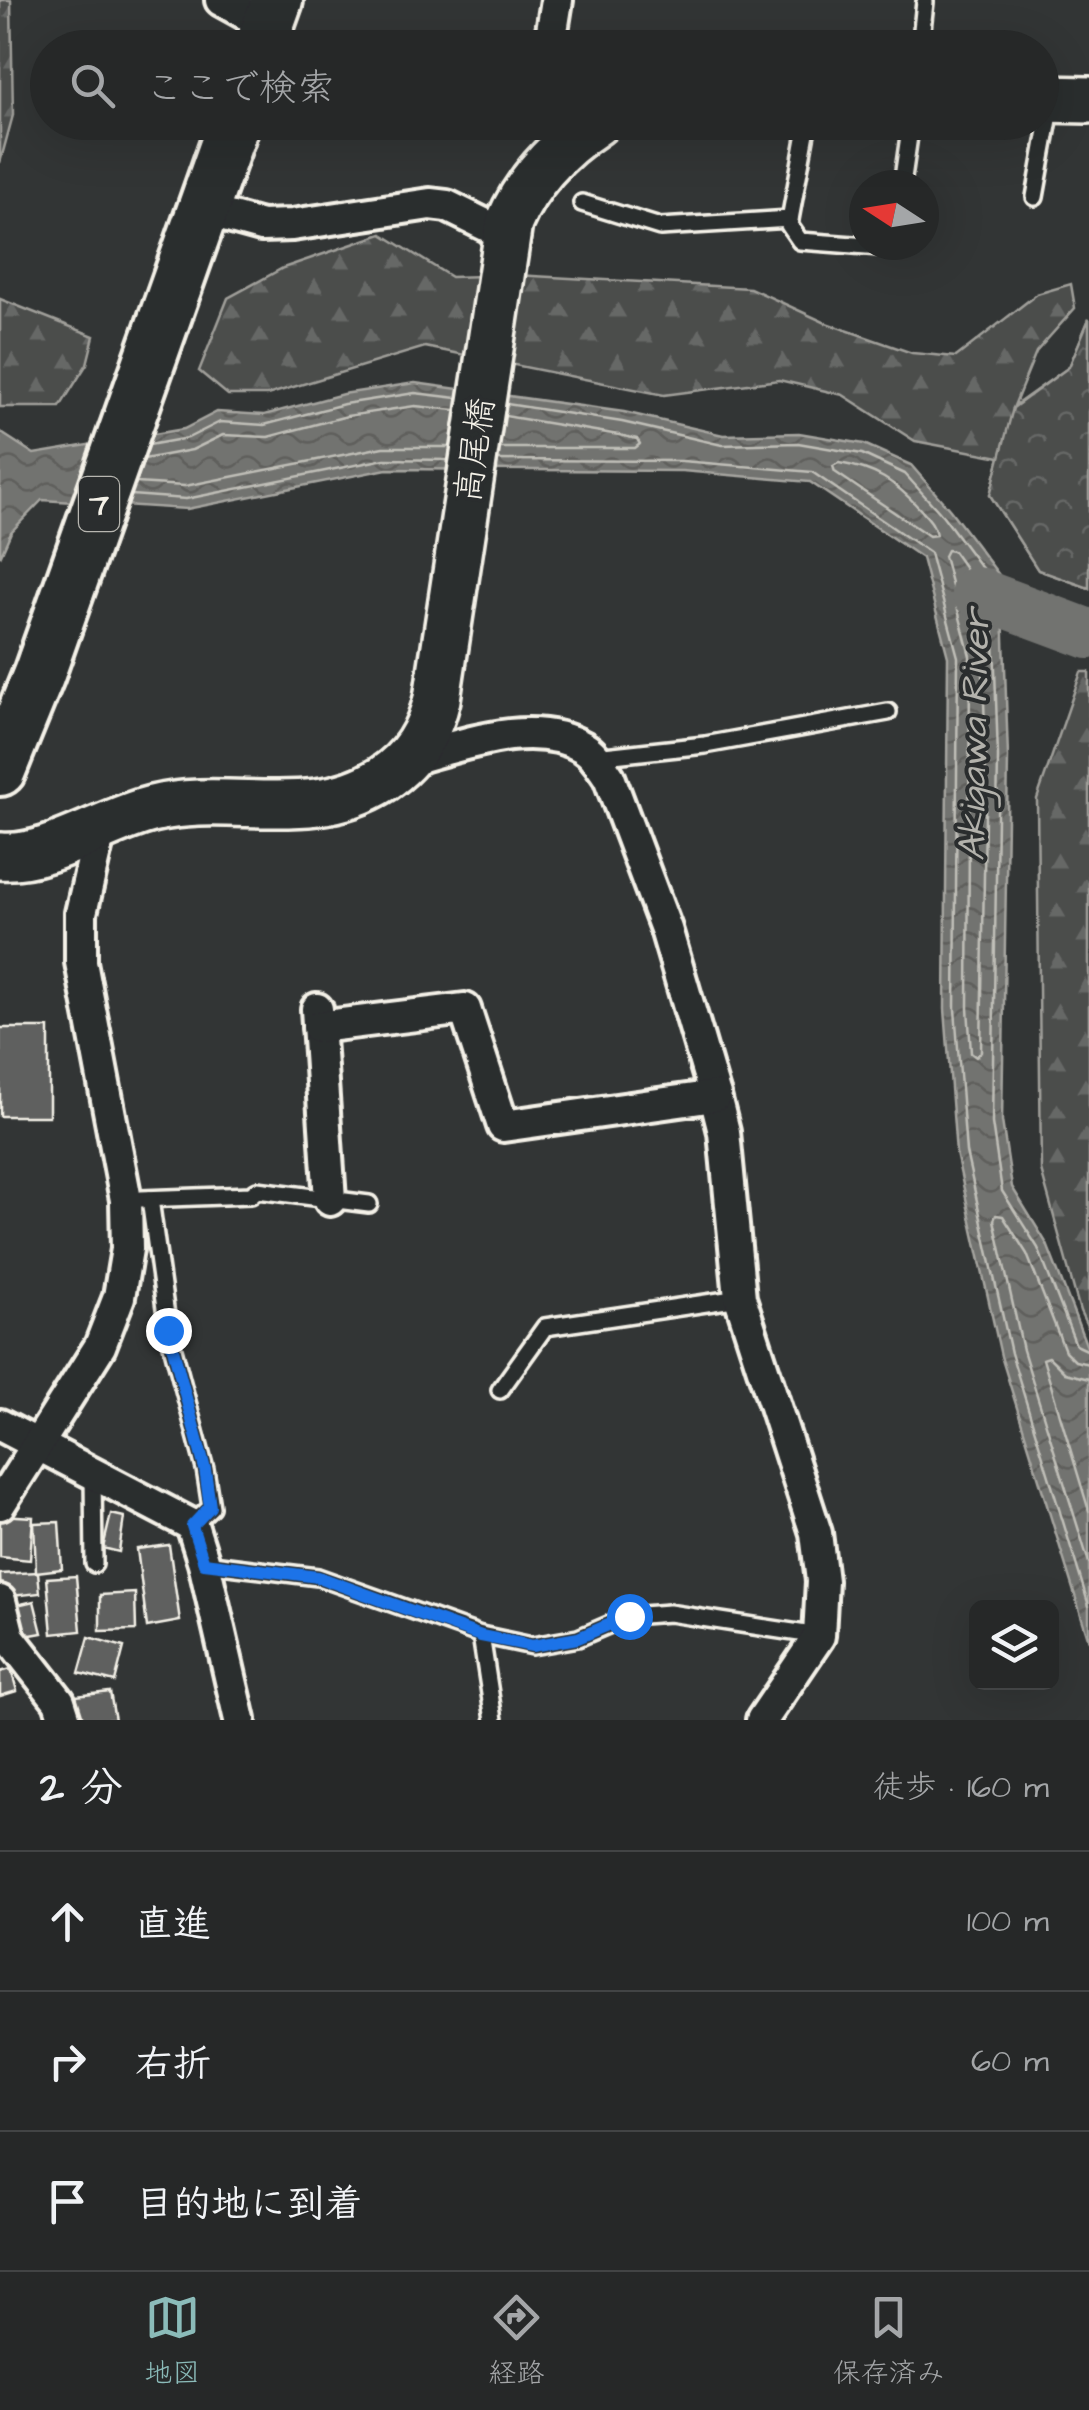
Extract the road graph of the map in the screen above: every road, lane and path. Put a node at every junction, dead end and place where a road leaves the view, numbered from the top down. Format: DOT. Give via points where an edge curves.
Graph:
graph roads {
  1 [pos="221,0"];
  2 [pos="557,0"];
  3 [pos="924,2"];
  4 [pos="268,24"];
  5 [pos="552,30"];
  6 [pos="922,30"];
  7 [pos="228,140"];
  8 [pos="569,140"];
  9 [pos="805,140"];
  10 [pos="908,140"];
  11 [pos="1051,140"];
  12 [pos="904,170"];
  13 [pos="1036,198"];
  14 [pos="582,203"];
  15 [pos="203,210"];
  16 [pos="790,219"];
  17 [pos="506,235"];
  18 [pos="849,245"];
  19 [pos="888,712"];
  20 [pos="595,757"];
  21 [pos="407,760"];
  22 [pos="0,770"];
  23 [pos="101,826"];
  24 [pos="0,856"];
  25 [pos="715,1096"];
  26 [pos="138,1200"];
  27 [pos="330,1200"];
  28 [pos="369,1204"];
  29 [pos="740,1298"];
  30 [pos="500,1390"];
  31 [pos="0,1424"];
  32 [pos="37,1444"];
  33 [pos="93,1474"];
  34 [pos="0,1504"];
  35 [pos="192,1526"];
  36 [pos="204,1563"];
  37 [pos="94,1564"];
  38 [pos="0,1601"];
  39 [pos="481,1636"];
  40 [pos="819,1636"];
  41 [pos="65,1720"];
  42 [pos="240,1720"];
  43 [pos="494,1720"];
  44 [pos="762,1720"];
  1 -- 4 [label="street"];
  2 -- 5 [label="street"];
  3 -- 6 [label="lane"];
  7 -- 15 [label="main road, 7"];
  8 -- 17 [label="street, 高尾橋" via="528,187"];
  9 -- 16 [label="lane"];
  10 -- 12 [label="lane"];
  11 -- 13 [label="lane"];
  14 -- 16 [label="lane" via="660,227"];
  15 -- 17 [label="street" via="261,226 430,204"];
  15 -- 22 [label="main road, 7"];
  16 -- 18 [label="lane" via="800,242"];
  17 -- 21 [label="street, 高尾橋" via="434,713"];
  19 -- 20 [label="lane"];
  20 -- 21 [label="street" via="548,734 488,739"];
  20 -- 25 [label="street" via="609,777 666,929"];
  21 -- 23 [label="street" via="370,786 328,802 176,804"];
  23 -- 24 [label="street" via="25,856"];
  23 -- 26 [label="street" via="80,913 81,962"];
  25 -- 27 [label="street" via="504,1126 464,1010 318,1018"];
  25 -- 29 [label="street"];
  26 -- 27 [label="lane" via="256,1190"];
  26 -- 32 [label="street" via="119,1297 100,1346"];
  26 -- 35 [label="lane" via="205,1469 210,1507"];
  27 -- 28 [label="lane"];
  29 -- 30 [label="lane" via="545,1328"];
  29 -- 40 [label="street" via="816,1533"];
  31 -- 32 [label="street"];
  32 -- 33 [label="street"];
  32 -- 34 [label="street"];
  33 -- 35 [label="street"];
  33 -- 37 [label="lane"];
  35 -- 36 [label="street"];
  36 -- 39 [label="lane" via="318,1577"];
  36 -- 42 [label="street"];
  38 -- 41 [label="street" via="9,1638 59,1701"];
  39 -- 40 [label="lane" via="532,1646 578,1638 629,1616 668,1613"];
  39 -- 43 [label="lane"];
  40 -- 44 [label="street"];
}
